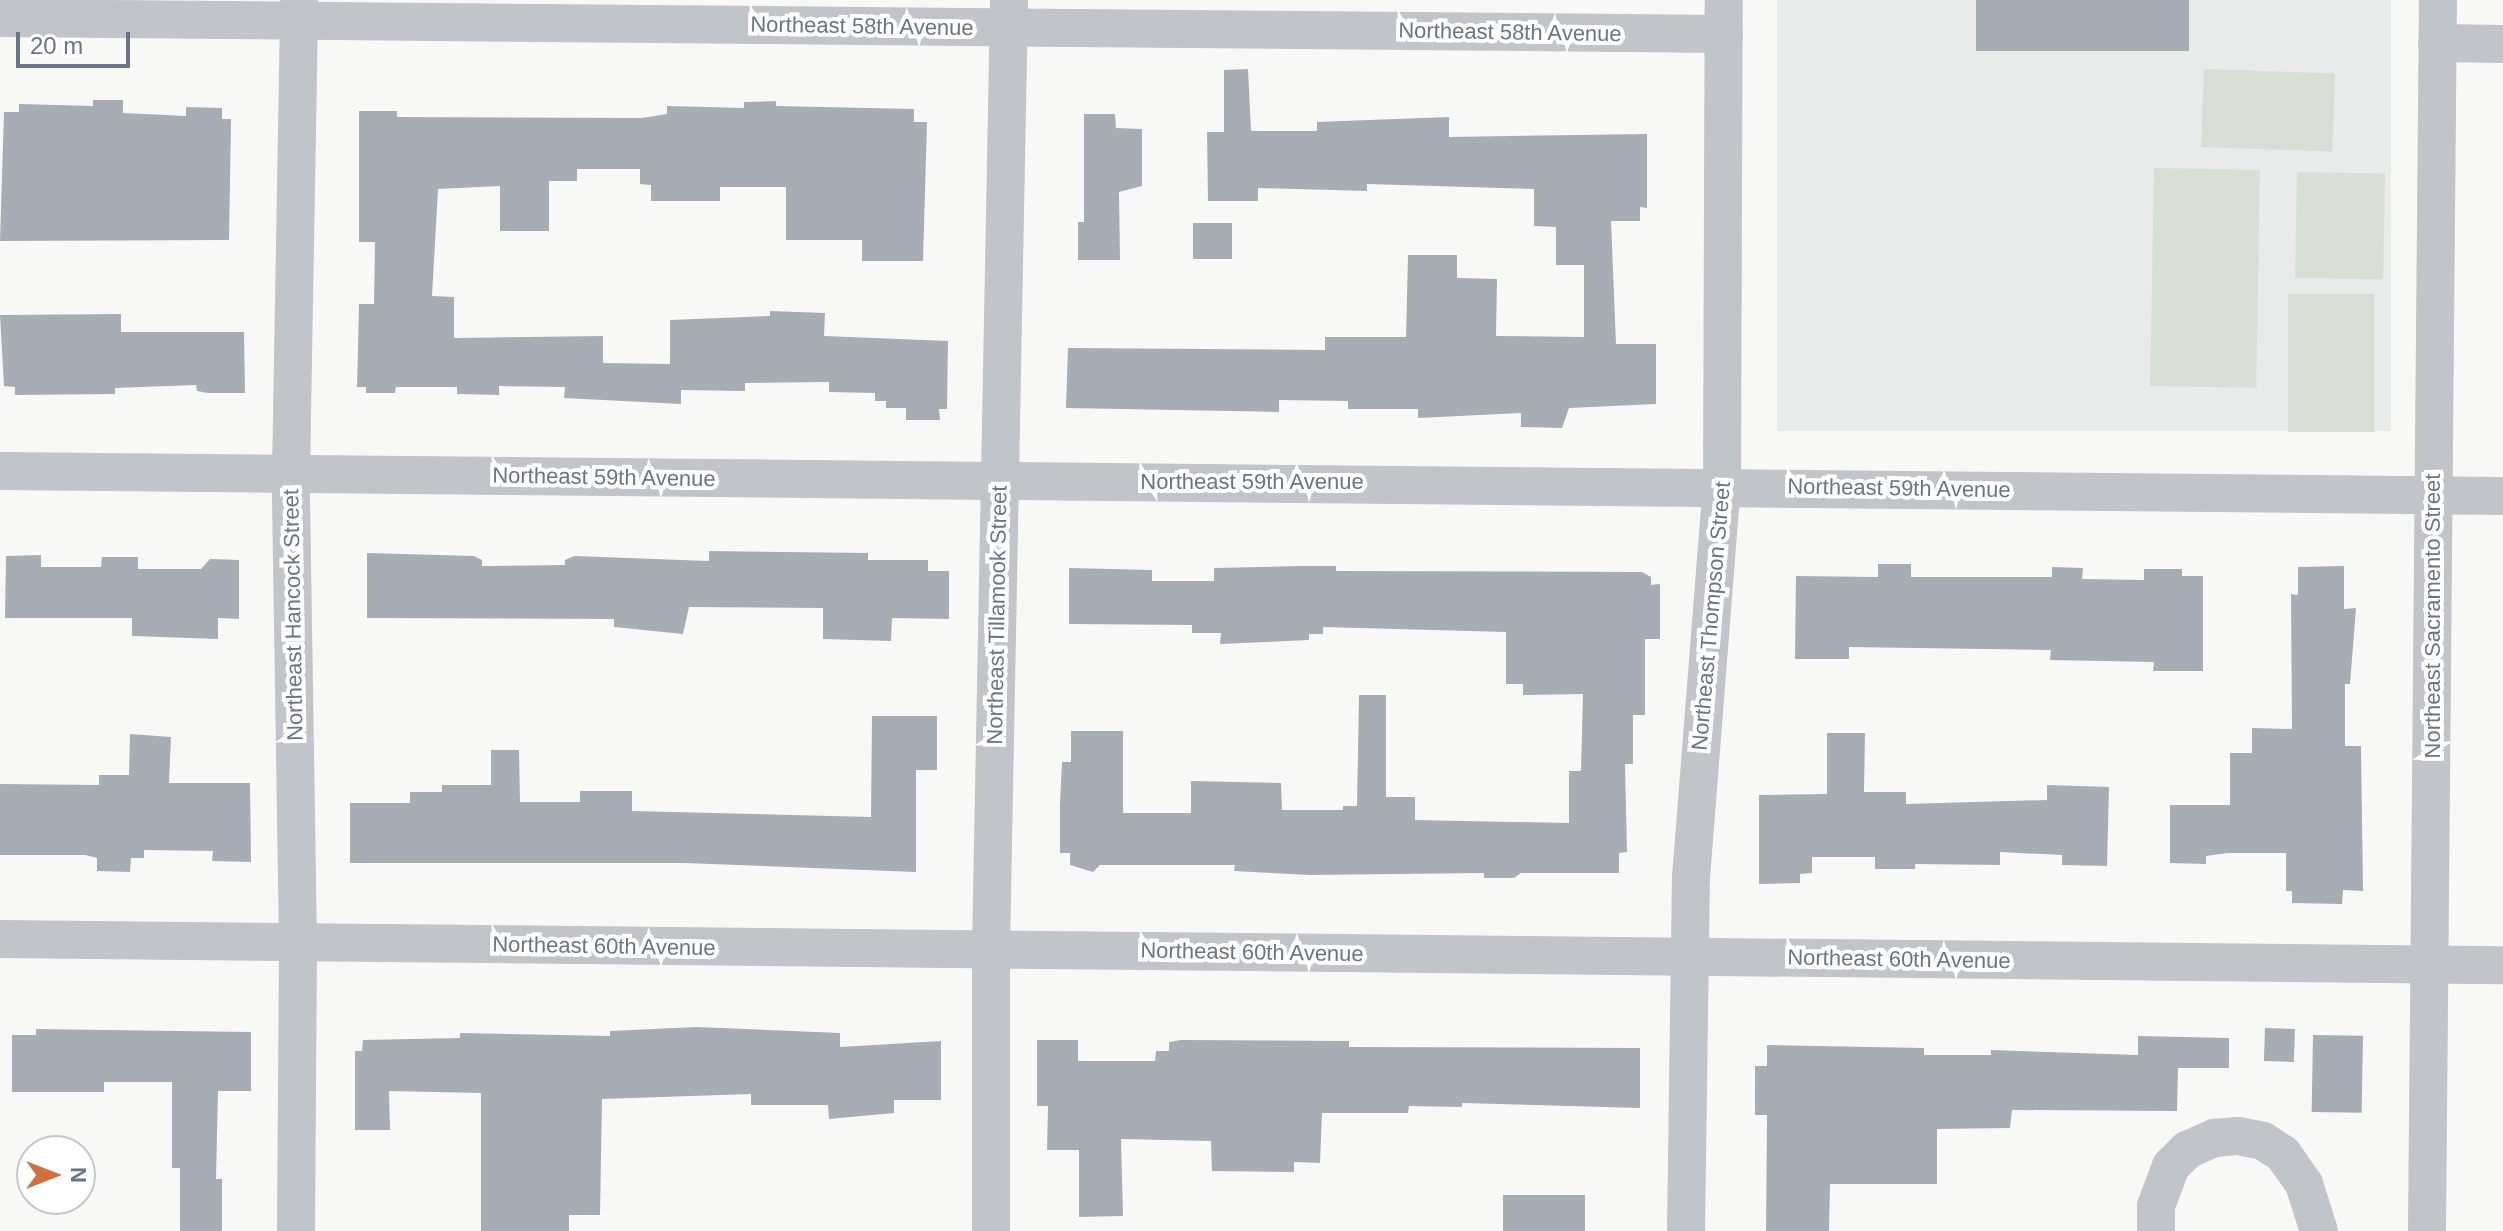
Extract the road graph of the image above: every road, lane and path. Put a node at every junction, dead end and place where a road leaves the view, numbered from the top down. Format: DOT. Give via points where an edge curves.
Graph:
graph roads {
  1 [pos="2438,0"];
  2 [pos="299,10"];
  3 [pos="1009,14"];
  4 [pos="1724,17"];
  5 [pos="0,18"];
  6 [pos="2437,43"];
  7 [pos="2503,44"];
  8 [pos="0,471"];
  9 [pos="291,474"];
  10 [pos="999,481"];
  11 [pos="1722,486"];
  12 [pos="2434,495"];
  13 [pos="2503,496"];
  14 [pos="0,939"];
  15 [pos="298,943"];
  16 [pos="991,949"];
  17 [pos="1687,957"];
  18 [pos="2430,964"];
  19 [pos="2503,965"];
  20 [pos="296,1231"];
  21 [pos="991,1231"];
  22 [pos="1686,1231"];
  23 [pos="2156,1231"];
  24 [pos="2319,1231"];
  25 [pos="2427,1231"];
  1 -- 6 [label="street, Northeast Sacramento Street"];
  2 -- 3 [label="street, Northeast 58th Avenue"];
  2 -- 5 [label="street, Northeast 58th Avenue"];
  2 -- 9 [label="street, Northeast Hancock Street"];
  3 -- 4 [label="street, Northeast 58th Avenue"];
  3 -- 10 [label="street, Northeast Tillamook Street"];
  4 -- 11 [label="street, Northeast Thompson Street"];
  6 -- 7 [label="street"];
  6 -- 12 [label="street, Northeast Sacramento Street"];
  8 -- 9 [label="street, Northeast 59th Avenue"];
  9 -- 10 [label="street, Northeast 59th Avenue"];
  9 -- 15 [label="street, Northeast Hancock Street"];
  10 -- 11 [label="street, Northeast 59th Avenue"];
  10 -- 16 [label="street, Northeast Tillamook Street"];
  11 -- 12 [label="street, Northeast 59th Avenue"];
  11 -- 17 [label="street, Northeast Thompson Street"];
  12 -- 13 [label="street, Northeast 59th Avenue"];
  12 -- 18 [label="street, Northeast Sacramento Street"];
  14 -- 15 [label="street, Northeast 60th Avenue"];
  15 -- 16 [label="street, Northeast 60th Avenue"];
  15 -- 20 [label="street, Northeast Hancock Street"];
  16 -- 17 [label="street, Northeast 60th Avenue"];
  16 -- 21 [label="street, Northeast Tillamook Street"];
  17 -- 18 [label="street, Northeast 60th Avenue"];
  17 -- 22 [label="street, Northeast Thompson Street"];
  18 -- 19 [label="street, Northeast 60th Avenue"];
  18 -- 25 [label="street, Northeast Sacramento Street"];
  23 -- 24 [label="street" via="2156,1206 2171,1166 2187,1150 2214,1138 2238,1136 2263,1141 2283,1154 2304,1184"];
}
